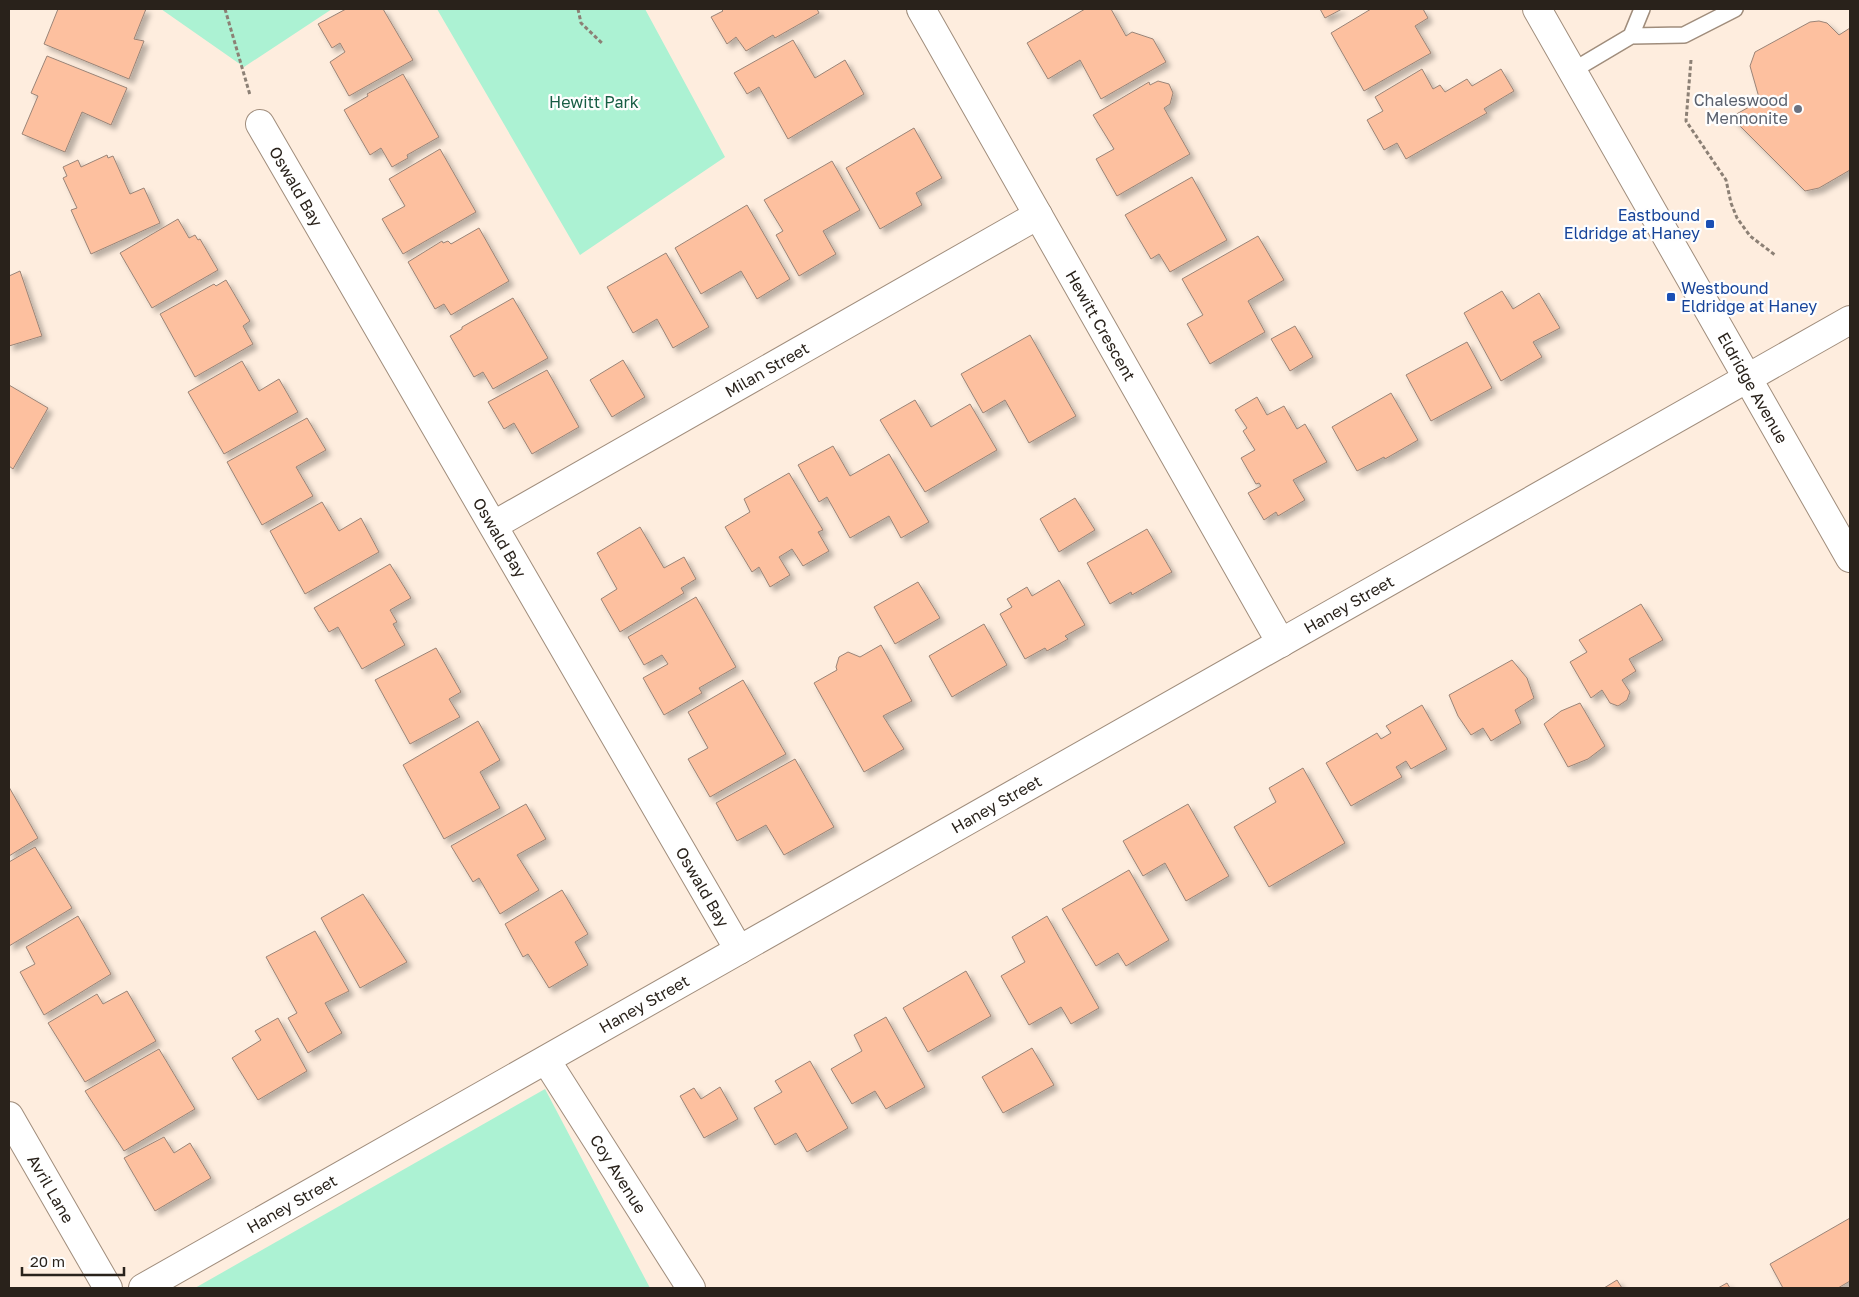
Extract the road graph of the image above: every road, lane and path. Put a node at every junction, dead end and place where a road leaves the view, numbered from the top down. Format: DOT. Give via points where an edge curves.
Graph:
graph roads {
  1 [pos="225,9"];
  2 [pos="578,9"];
  3 [pos="921,9"];
  4 [pos="1537,9"];
  5 [pos="1642,9"];
  6 [pos="1735,9"];
  7 [pos="1694,29"];
  8 [pos="1630,36"];
  9 [pos="603,44"];
  10 [pos="1572,71"];
  11 [pos="260,124"];
  12 [pos="1038,215"];
  13 [pos="1775,255"];
  14 [pos="1850,320"];
  15 [pos="1747,379"];
  16 [pos="494,525"];
  17 [pos="1850,558"];
  18 [pos="1280,643"];
  19 [pos="739,950"];
  20 [pos="546,1060"];
  21 [pos="9,1116"];
  22 [pos="108,1288"];
  23 [pos="143,1288"];
  24 [pos="691,1288"];
  1 -- 11 [label="path"];
  2 -- 9 [label="path" via="581,23"];
  3 -- 12 [label="street, Hewitt Crescent"];
  4 -- 10 [label="street, Eldridge Avenue"];
  5 -- 8 [label="lane"];
  6 -- 7 [label="lane"];
  7 -- 8 [label="lane" via="1684,35"];
  7 -- 13 [label="path" via="1686,121 1726,180 1737,218 1750,236"];
  8 -- 10 [label="lane"];
  10 -- 15 [label="street, Eldridge Avenue"];
  11 -- 16 [label="street, Oswald Bay"];
  12 -- 16 [label="street, Milan Street"];
  12 -- 18 [label="street, Hewitt Crescent"];
  14 -- 15 [label="street, Haney Street"];
  15 -- 17 [label="street, Eldridge Avenue"];
  15 -- 18 [label="street, Haney Street"];
  16 -- 19 [label="street, Oswald Bay"];
  18 -- 19 [label="street, Haney Street"];
  19 -- 20 [label="street, Haney Street"];
  20 -- 23 [label="street, Haney Street"];
  20 -- 24 [label="street, Coy Avenue"];
  21 -- 22 [label="street, Avril Lane"];
}
